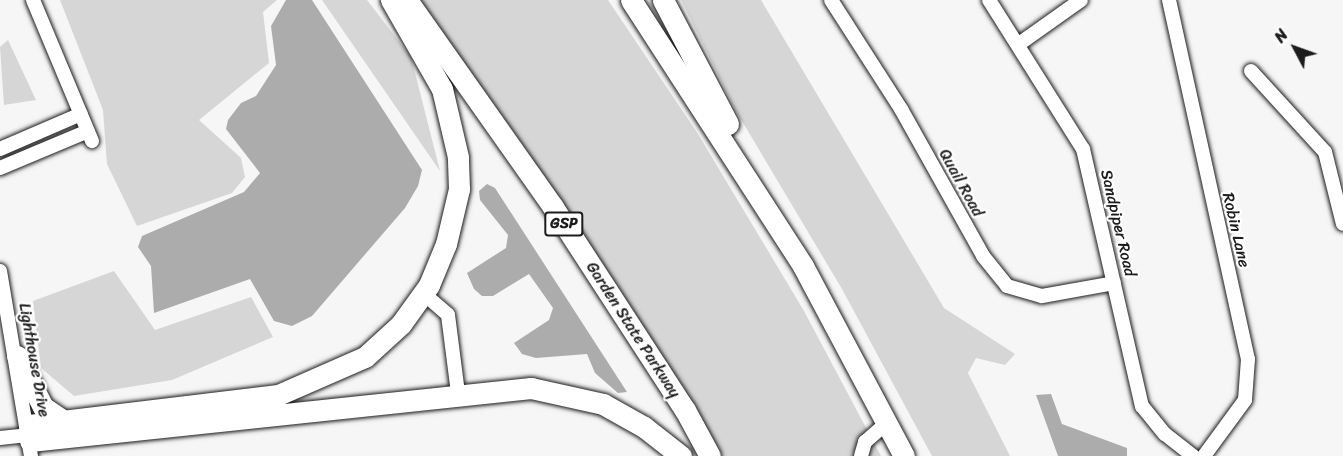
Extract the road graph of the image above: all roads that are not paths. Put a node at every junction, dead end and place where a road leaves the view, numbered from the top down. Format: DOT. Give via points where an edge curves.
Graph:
graph roads {
  1 [pos="33,0"];
  2 [pos="390,0"];
  3 [pos="407,0"];
  4 [pos="631,0"];
  5 [pos="663,0"];
  6 [pos="831,0"];
  7 [pos="989,0"];
  8 [pos="1081,0"];
  9 [pos="1169,0"];
  10 [pos="1019,44"];
  11 [pos="1251,71"];
  12 [pos="81,114"];
  13 [pos="0,149"];
  14 [pos="0,168"];
  15 [pos="1343,224"];
  16 [pos="787,242"];
  17 [pos="0,271"];
  18 [pos="1114,283"];
  19 [pos="423,293"];
  20 [pos="17,356"];
  21 [pos="458,393"];
  22 [pos="64,421"];
  23 [pos="888,422"];
  24 [pos="0,438"];
  25 [pos="30,439"];
  26 [pos="681,456"];
  27 [pos="710,456"];
  28 [pos="861,456"];
  29 [pos="904,456"];
  30 [pos="1193,456"];
  31 [pos="1204,456"];
  1 -- 12 [label="street"];
  2 -- 19 [label="highway" via="442,88 458,157 454,216"];
  3 -- 27 [label="highway, Garden State Parkway / GSP" via="553,207 685,410"];
  4 -- 16 [label="highway"];
  5 -- 16 [label="highway" via="771,198"];
  6 -- 18 [label="street, Quail Road" via="901,109 983,256 1007,286 1042,296"];
  7 -- 10 [label="street, Sandpiper Road"];
  8 -- 10 [label="street"];
  9 -- 31 [label="street, Robin Lane" via="1248,359 1245,400"];
  10 -- 18 [label="street, Sandpiper Road" via="1083,149"];
  11 -- 15 [label="street" via="1325,152"];
  12 -- 13 [label="street"];
  12 -- 14 [label="street" via="90,136"];
  16 -- 23 [label="highway"];
  17 -- 20 [label="street, Lighthouse Drive"];
  18 -- 30 [label="street, Sandpiper Road" via="1142,406 1165,434"];
  19 -- 21 [label="street" via="448,315"];
  19 -- 22 [label="highway" via="402,324 365,357 303,387 231,402"];
  20 -- 22 [label="highway" via="43,407"];
  20 -- 25 [label="street, Lighthouse Drive"];
  21 -- 25 [label="highway"];
  21 -- 26 [label="highway" via="531,388 577,396 623,414"];
  22 -- 25 [label="highway"];
  23 -- 28 [label="street" via="865,442"];
  23 -- 29 [label="highway"];
  24 -- 25 [label="street"];
}
